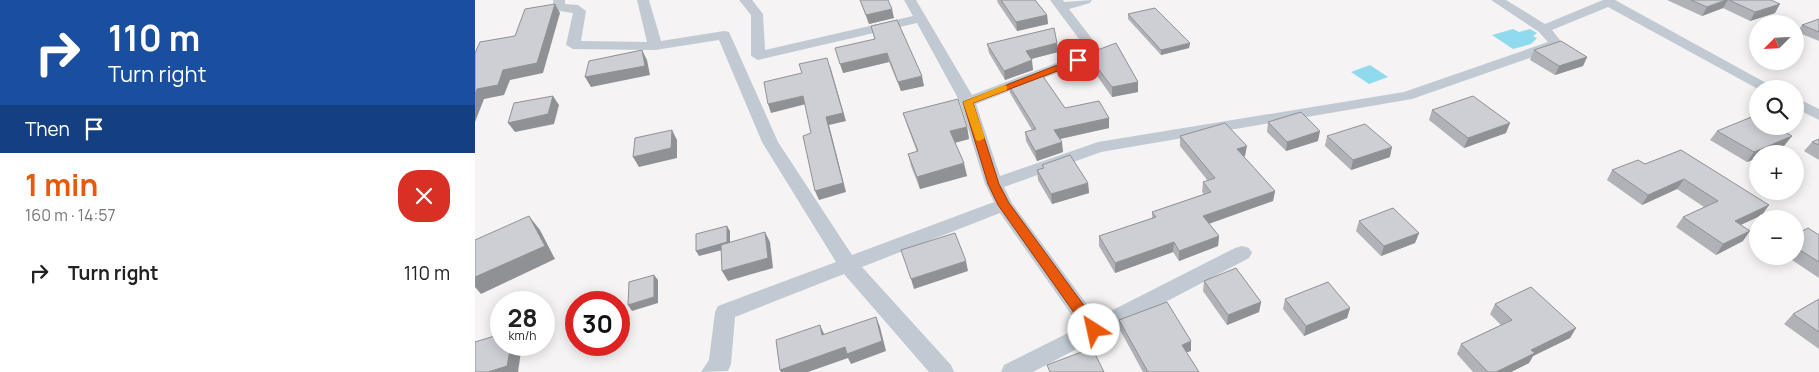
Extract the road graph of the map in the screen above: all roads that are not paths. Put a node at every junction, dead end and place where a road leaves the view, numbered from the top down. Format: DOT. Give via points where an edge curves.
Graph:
graph roads {
  1 [pos="559,0"];
  2 [pos="643,0"];
  3 [pos="745,0"];
  4 [pos="910,0"];
  5 [pos="1086,0"];
  6 [pos="1497,0"];
  7 [pos="1610,1"];
  8 [pos="1058,3"];
  9 [pos="919,18"];
  10 [pos="1544,30"];
  11 [pos="655,46"];
  12 [pos="1754,80"];
  13 [pos="968,102"];
  14 [pos="1804,107"];
  15 [pos="1819,115"];
  16 [pos="994,184"];
  17 [pos="1004,205"];
  18 [pos="1242,254"];
  19 [pos="848,265"];
  20 [pos="1094,330"];
  21 [pos="711,372"];
  22 [pos="943,372"];
  23 [pos="1012,372"];
  1 -- 11 [label="street" via="559,7 580,11 573,45"];
  2 -- 11 [label="street"];
  3 -- 9 [label="street" via="757,14 758,56"];
  4 -- 9 [label="street"];
  5 -- 8 [label="street"];
  6 -- 10 [label="street"];
  7 -- 10 [label="street"];
  7 -- 12 [label="street"];
  8 -- 13 [label="street" via="1096,53"];
  9 -- 13 [label="street"];
  10 -- 16 [label="street" via="1556,44 1407,96 1098,147"];
  11 -- 19 [label="street" via="724,35 770,142"];
  13 -- 16 [label="street"];
  14 -- 15 [label="street"];
  16 -- 17 [label="street"];
  17 -- 19 [label="street"];
  17 -- 20 [label="street"];
  18 -- 20 [label="street"];
  19 -- 21 [label="street" via="725,312 719,364"];
  19 -- 22 [label="street"];
  20 -- 23 [label="street"];
}
